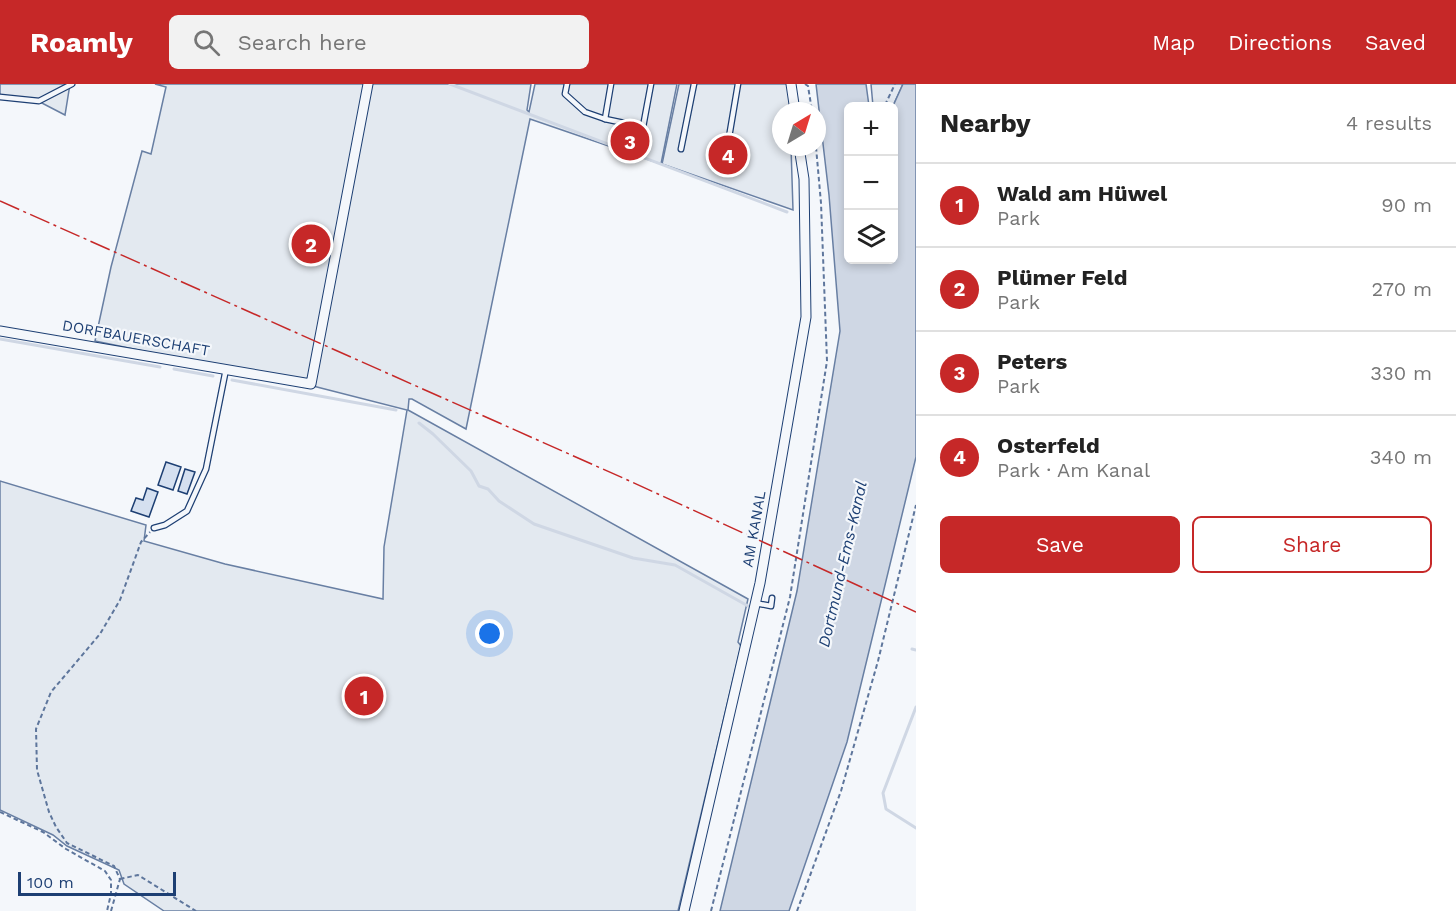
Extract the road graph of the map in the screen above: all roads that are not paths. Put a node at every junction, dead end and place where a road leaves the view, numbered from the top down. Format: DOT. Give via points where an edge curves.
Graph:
graph roads {
  1 [pos="72,84"];
  2 [pos="368,84"];
  3 [pos="567,84"];
  4 [pos="612,84"];
  5 [pos="651,84"];
  6 [pos="694,84"];
  7 [pos="738,84"];
  8 [pos="791,84"];
  9 [pos="0,97"];
  10 [pos="794,102"];
  11 [pos="605,119"];
  12 [pos="681,149"];
  13 [pos="726,155"];
  14 [pos="801,156"];
  15 [pos="0,330"];
  16 [pos="226,369"];
  17 [pos="154,528"];
  18 [pos="772,598"];
  19 [pos="755,603"];
  20 [pos="684,911"];
  1 -- 9 [label="lane" via="39,101"];
  2 -- 16 [label="street" via="311,384"];
  3 -- 11 [label="lane" via="565,94 585,112"];
  4 -- 11 [label="lane"];
  5 -- 11 [label="lane" via="643,127"];
  6 -- 12 [label="lane"];
  7 -- 13 [label="lane"];
  8 -- 10 [label="street"];
  14 -- 19 [label="street, AM KANAL" via="806,317"];
  15 -- 16 [label="street, DORFBAUERSCHAFT"];
  16 -- 17 [label="lane, DORFBAUERSCHAFT" via="206,469 187,511"];
  18 -- 19 [label="lane" via="771,606"];
  19 -- 20 [label="street, AM KANAL"];
}
